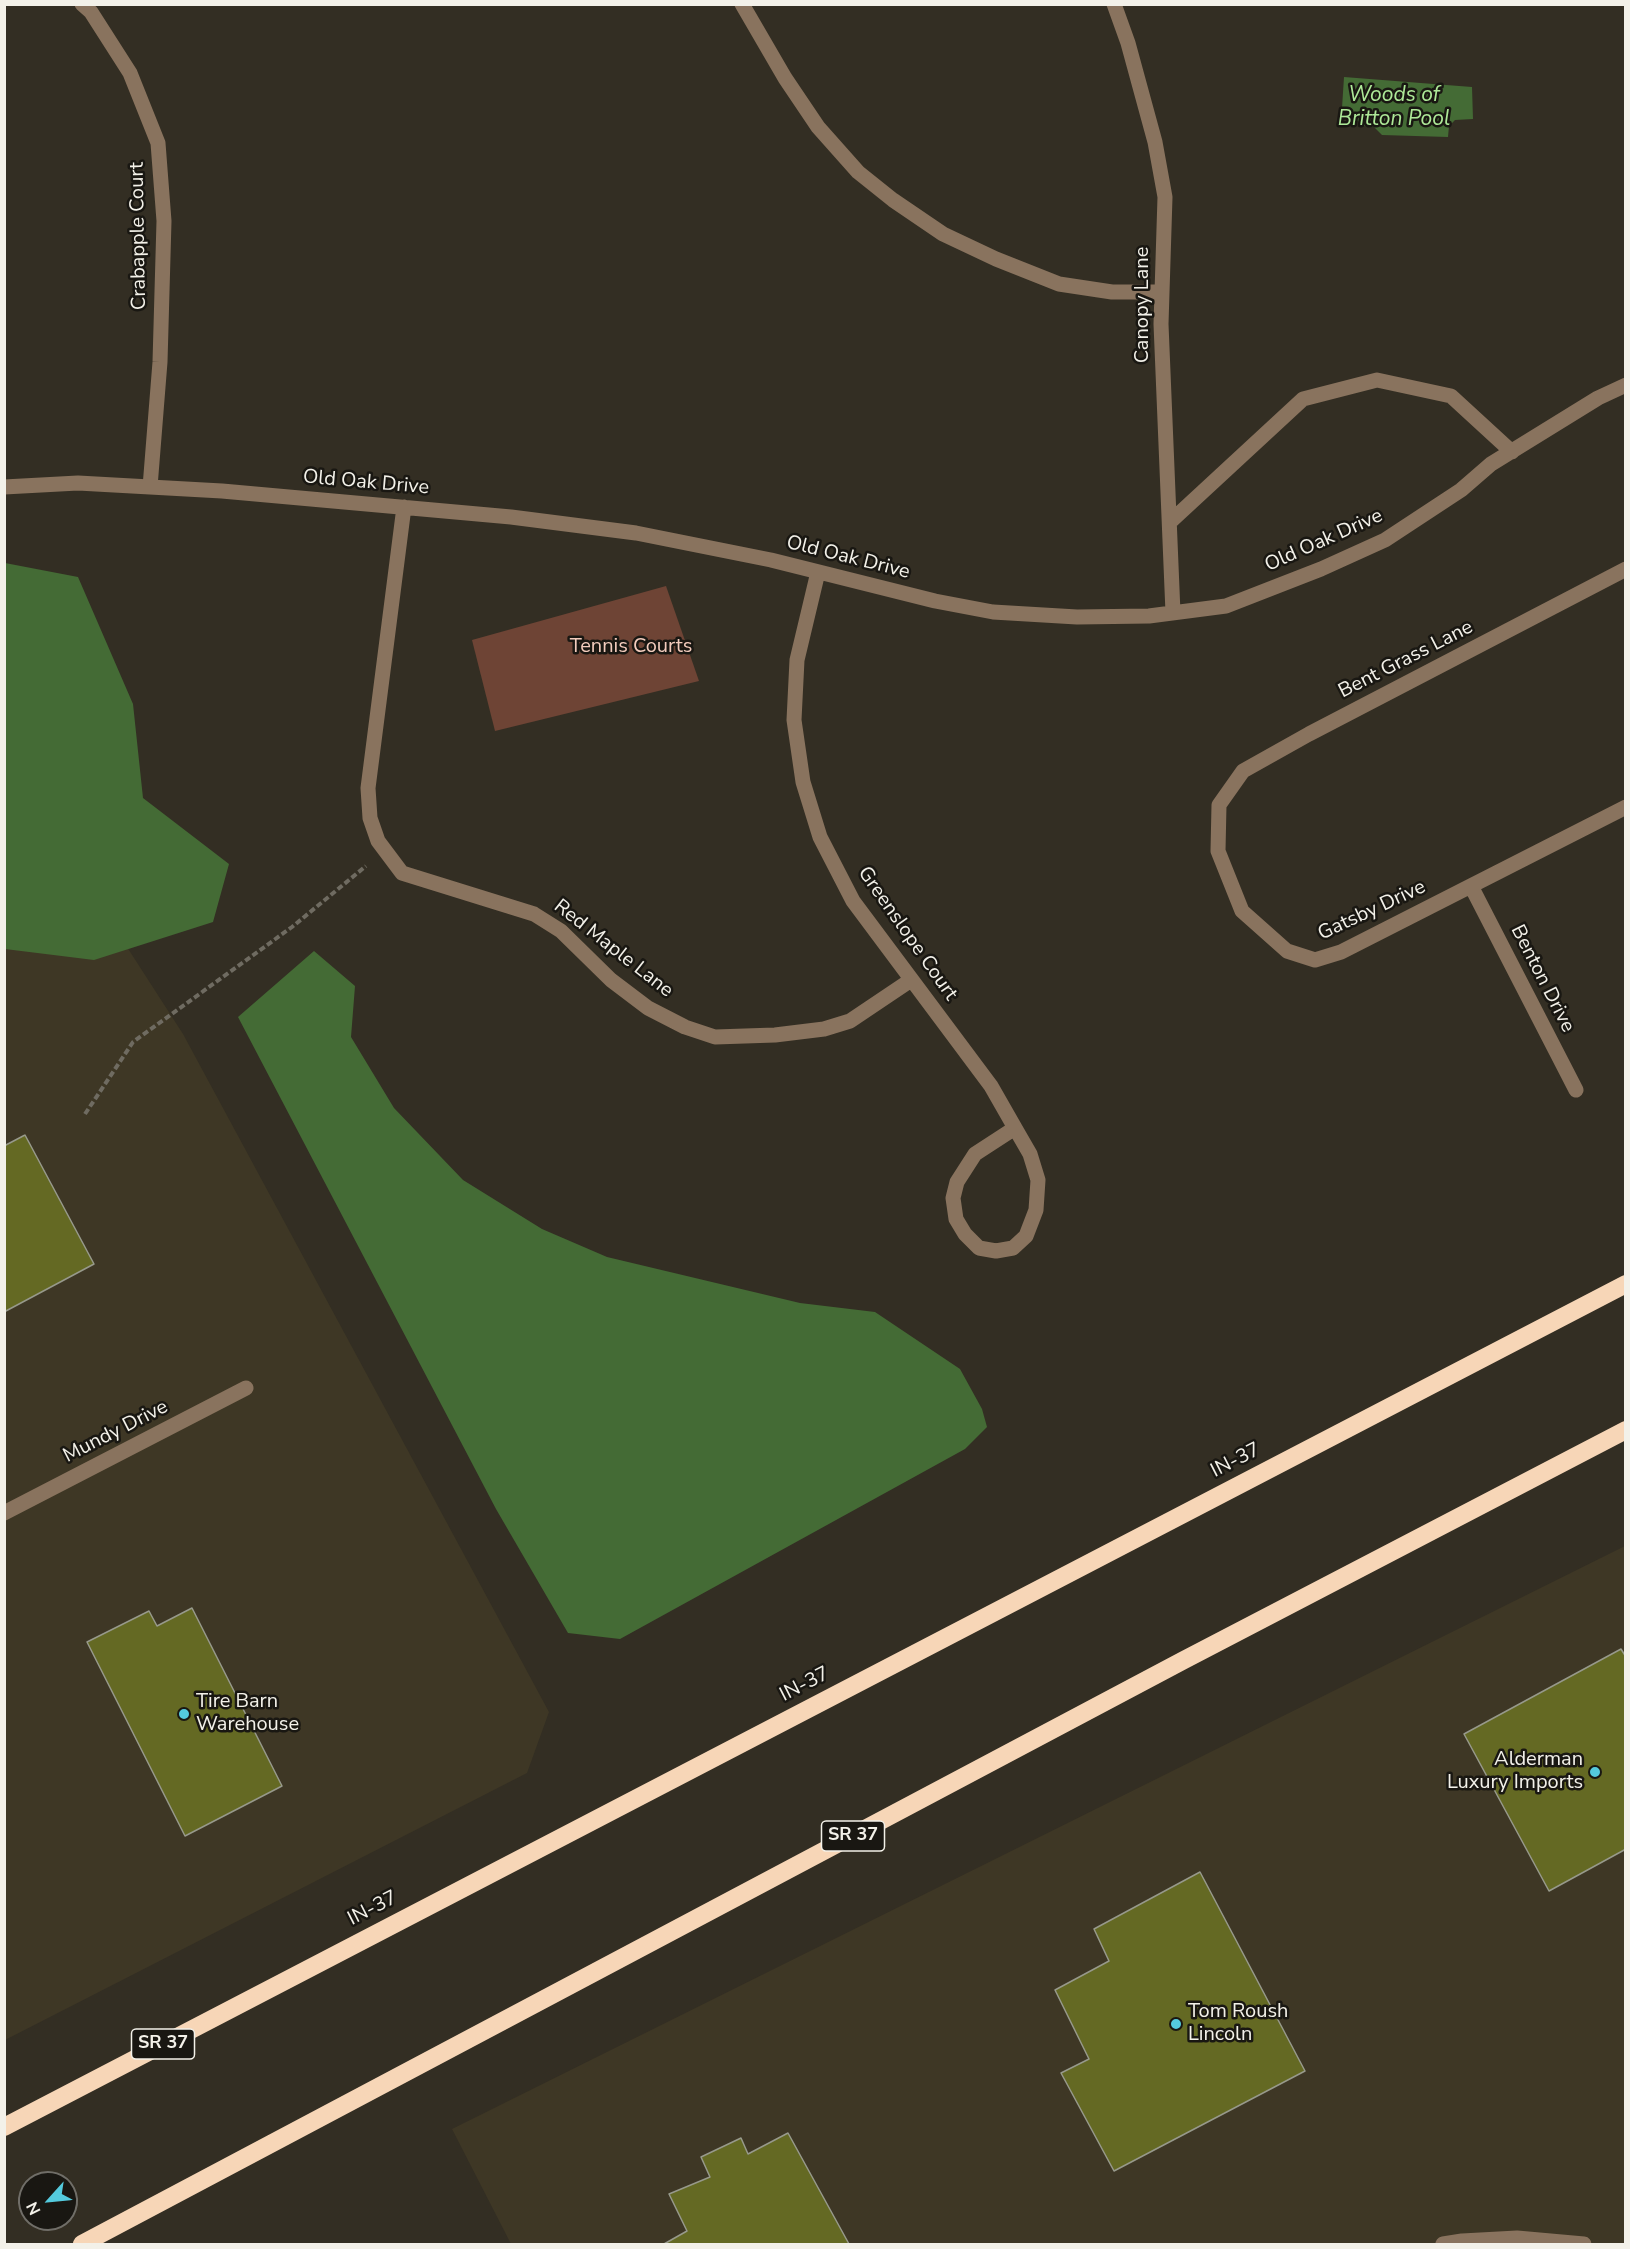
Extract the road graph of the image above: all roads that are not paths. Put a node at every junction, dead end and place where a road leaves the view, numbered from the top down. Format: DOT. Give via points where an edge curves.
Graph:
graph roads {
  1 [pos="82,4"];
  2 [pos="742,4"];
  3 [pos="1114,4"];
  4 [pos="1162,292"];
  5 [pos="1626,385"];
  6 [pos="1512,452"];
  7 [pos="4,487"];
  8 [pos="150,487"];
  9 [pos="404,507"];
  10 [pos="1170,522"];
  11 [pos="1626,569"];
  12 [pos="818,572"];
  13 [pos="1173,613"];
  14 [pos="1219,805"];
  15 [pos="1626,807"];
  16 [pos="1471,886"];
  17 [pos="911,980"];
  18 [pos="1576,1090"];
  19 [pos="1015,1128"];
  20 [pos="1626,1284"];
  21 [pos="246,1388"];
  22 [pos="1626,1430"];
  23 [pos="4,1513"];
  24 [pos="81,2086"];
  25 [pos="4,2115"];
  26 [pos="4,2127"];
  27 [pos="141,2213"];
  28 [pos="82,2244"];
  29 [pos="94,2244"];
  30 [pos="1443,2244"];
  31 [pos="1584,2244"];
  1 -- 8 [label="street, Crabapple Court" via="130,73 158,143 164,221 160,362"];
  2 -- 4 [label="street" via="818,127 858,172 892,200 943,234 1059,284 1112,292"];
  3 -- 4 [label="street, Canopy Lane" via="1155,142 1165,197"];
  4 -- 10 [label="street, Canopy Lane"];
  5 -- 6 [label="street, Old Oak Drive"];
  6 -- 10 [label="street" via="1451,396 1377,380 1303,399"];
  6 -- 13 [label="street, Old Oak Drive" via="1461,490 1374,545 1226,606"];
  7 -- 8 [label="street, Old Oak Drive" via="78,483"];
  8 -- 9 [label="street, Old Oak Drive"];
  9 -- 12 [label="street, Old Oak Drive" via="636,533"];
  9 -- 17 [label="street, Red Maple Lane" via="368,788 370,818 378,841 402,873 534,914 561,931 611,980 648,1008 715,1037 824,1029 850,1021"];
  10 -- 13 [label="street, Canopy Lane"];
  11 -- 14 [label="street, Bent Grass Lane" via="1243,771"];
  12 -- 13 [label="street, Old Oak Drive" via="993,612 1077,617"];
  12 -- 17 [label="street, Greenslope Court" via="797,660 794,720 803,782 820,837 853,901"];
  14 -- 16 [label="street, Gatsby Drive" via="1218,852 1242,911 1287,951 1296,954 1315,960 1341,952"];
  15 -- 16 [label="street, Gatsby Drive"];
  16 -- 18 [label="street, Benton Drive"];
  17 -- 19 [label="street, Greenslope Court" via="991,1086"];
  19 -- 19 [label="street, Greenslope Court" via="1030,1154 1038,1180 1036,1210 1026,1236 1013,1248 979,1248 956,1219 953,1198 957,1182 975,1154"];
  20 -- 24 [label="highway, IN-37 / SR 37"];
  21 -- 23 [label="street, Mundy Drive"];
  22 -- 27 [label="highway, SR 37"];
  24 -- 25 [label="highway"];
  24 -- 26 [label="highway, IN-37 / SR 37"];
  27 -- 28 [label="highway, SR 37"];
  27 -- 29 [label="highway"];
  30 -- 31 [label="street" via="1517,2238"];
}
